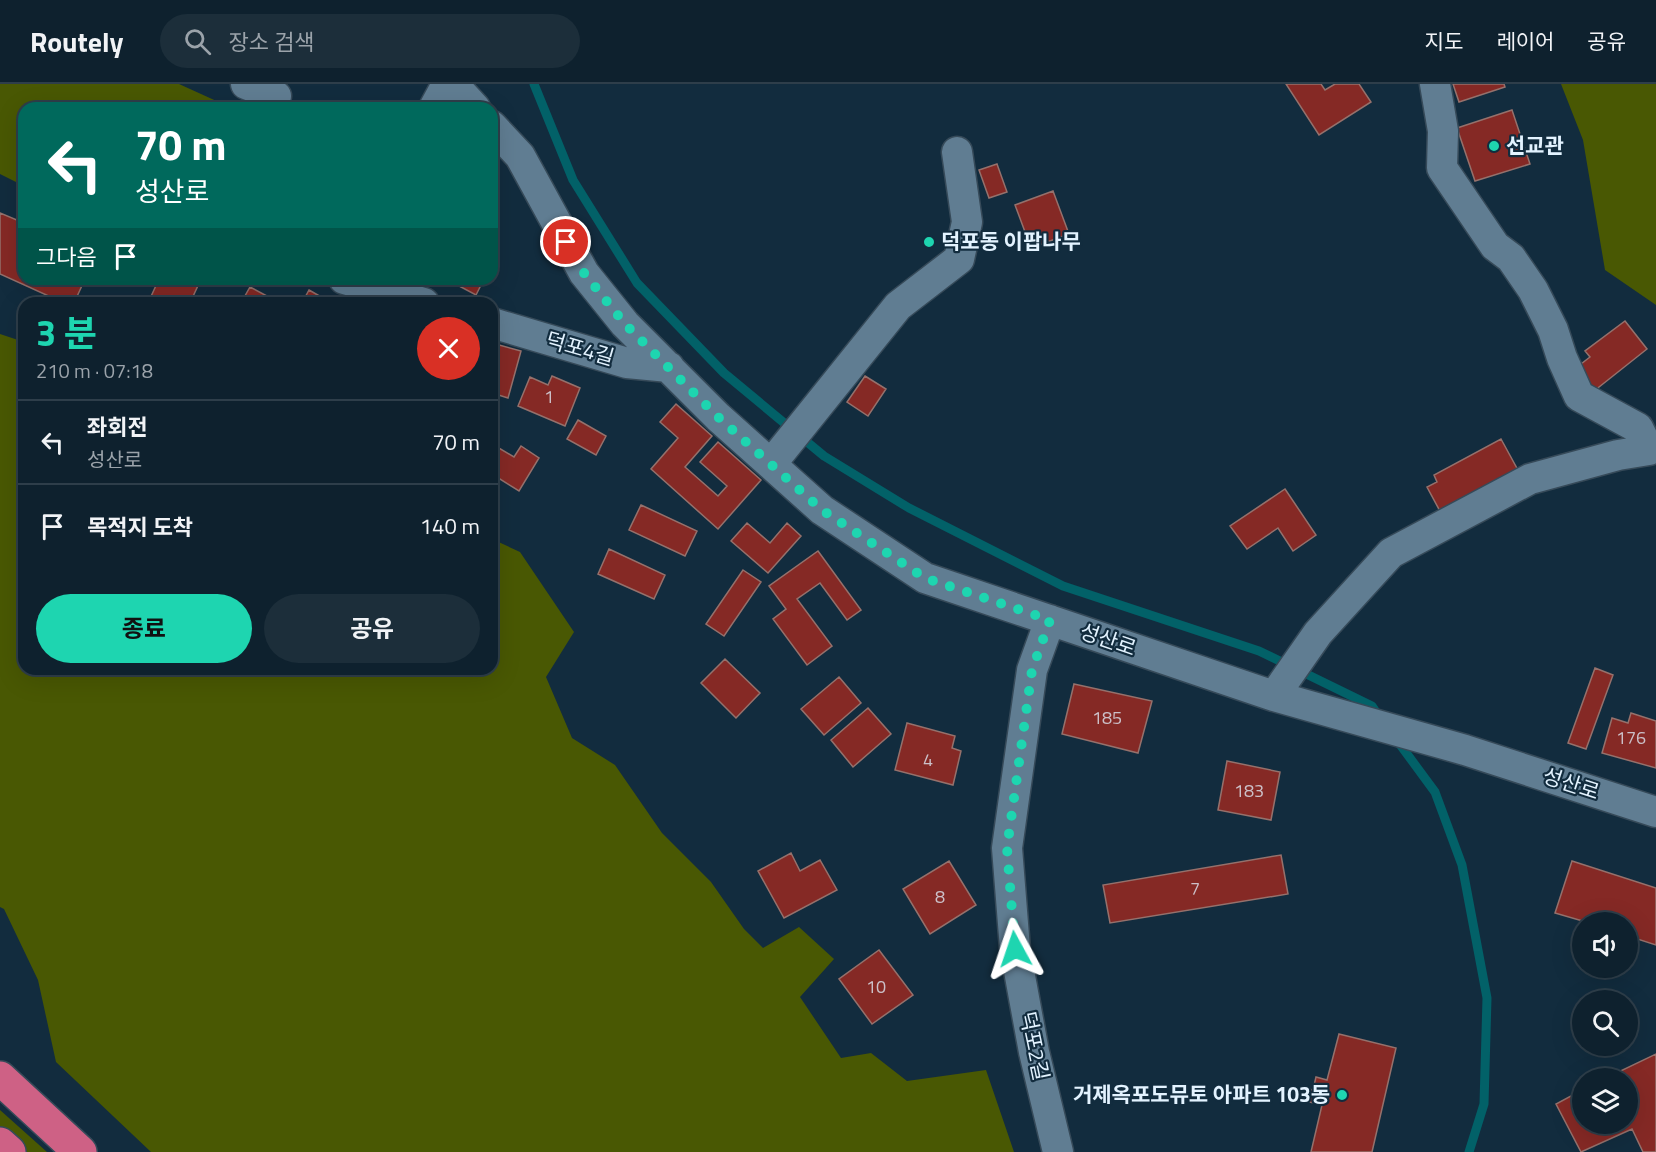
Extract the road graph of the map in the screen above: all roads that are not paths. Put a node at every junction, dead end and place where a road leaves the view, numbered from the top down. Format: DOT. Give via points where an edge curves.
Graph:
graph roads {
  1 [pos="246,84"];
  2 [pos="447,84"];
  3 [pos="453,84"];
  4 [pos="1435,84"];
  5 [pos="273,102"];
  6 [pos="437,102"];
  7 [pos="470,102"];
  8 [pos="498,132"];
  9 [pos="957,152"];
  10 [pos="364,285"];
  11 [pos="404,297"];
  12 [pos="498,325"];
  13 [pos="669,367"];
  14 [pos="771,464"];
  15 [pos="1050,620"];
  16 [pos="1274,696"];
  17 [pos="1656,812"];
  18 [pos="0,1078"];
  19 [pos="0,1144"];
  20 [pos="9,1152"];
  21 [pos="81,1152"];
  22 [pos="1058,1152"];
  1 -- 5 [label="street" via="276,96"];
  2 -- 6 [label="street"];
  3 -- 7 [label="street"];
  4 -- 16 [label="street" via="1443,131 1442,168 1495,246 1511,258 1533,290 1579,396 1638,429 1649,450 1618,454 1530,479 1391,553 1318,633"];
  8 -- 13 [label="street, 성산로" via="520,156 584,273 625,324"];
  9 -- 14 [label="street" via="967,222 959,259 898,306"];
  10 -- 11 [label="street"];
  12 -- 13 [label="street, 덕포4길" via="627,363"];
  13 -- 14 [label="street, 성산로"];
  14 -- 15 [label="street, 성산로" via="822,510 925,578"];
  15 -- 16 [label="street, 성산로"];
  15 -- 22 [label="street, 덕포2길" via="1032,670 1007,848 1015,949"];
  16 -- 17 [label="street, 성산로" via="1465,750"];
  18 -- 21 [label="highway"];
  19 -- 20 [label="highway"];
}
